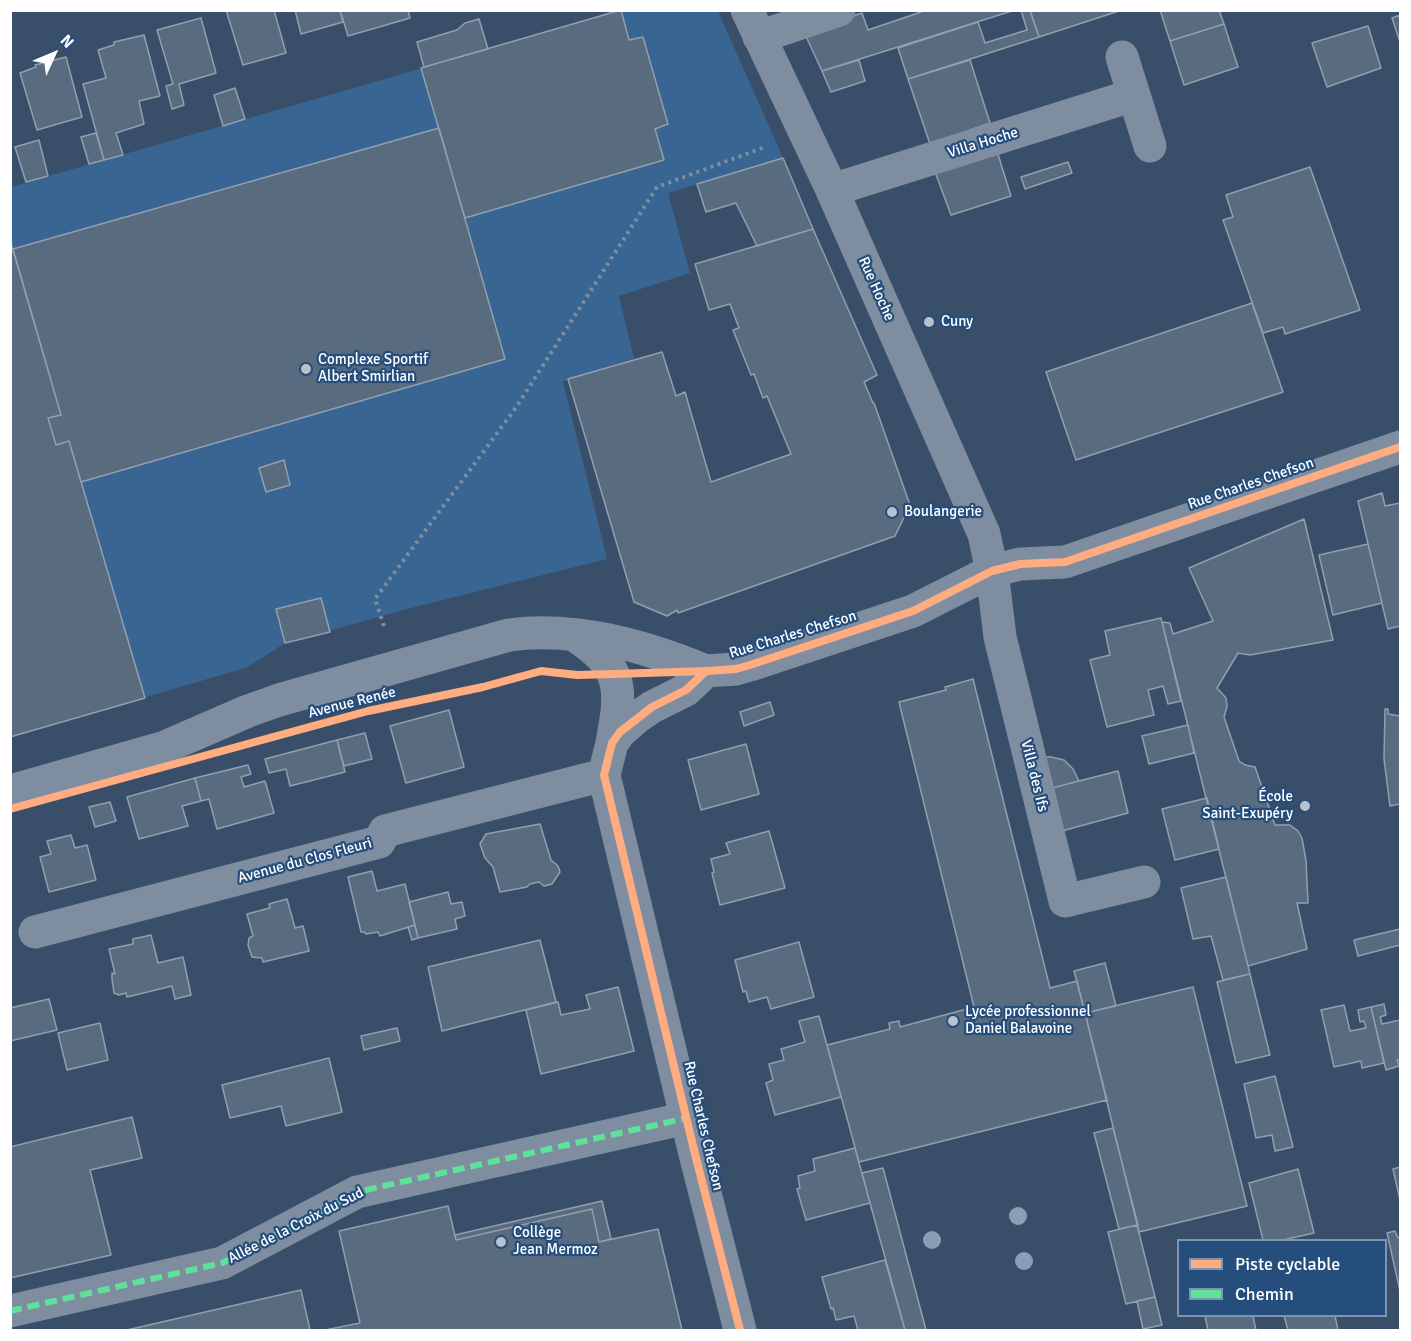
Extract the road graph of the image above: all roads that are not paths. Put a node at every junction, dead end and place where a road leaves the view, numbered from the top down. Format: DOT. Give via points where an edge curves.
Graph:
graph roads {
  1 [pos="838,10"];
  2 [pos="753,24"];
  3 [pos="1122,57"];
  4 [pos="1134,95"];
  5 [pos="1150,146"];
  6 [pos="832,190"];
  7 [pos="1401,447"];
  8 [pos="992,571"];
  9 [pos="574,635"];
  10 [pos="706,671"];
  11 [pos="612,743"];
  12 [pos="604,775"];
  13 [pos="10,791"];
  14 [pos="1144,882"];
  15 [pos="35,932"];
  16 [pos="687,1118"];
  17 [pos="10,1311"];
  18 [pos="740,1330"];
  1 -- 2 [label="street"];
  2 -- 6 [label="street, Rue Hoche"];
  3 -- 4 [label="street"];
  4 -- 5 [label="street"];
  4 -- 6 [label="street, Villa Hoche"];
  6 -- 8 [label="street, Rue Hoche" via="984,534"];
  7 -- 8 [label="street, Rue Charles Chefson" via="1065,562 1020,564"];
  8 -- 10 [label="street, Rue Charles Chefson" via="913,611 750,665"];
  8 -- 14 [label="street, Villa des Ifs" via="999,637 1065,901"];
  9 -- 10 [label="street, Avenue Renée" via="641,647"];
  9 -- 11 [label="street" via="601,656 614,674 618,700"];
  9 -- 13 [label="street, Avenue Renée" via="510,635 397,666 279,700 165,747"];
  10 -- 11 [label="street, Rue Charles Chefson" via="686,690 636,718"];
  11 -- 12 [label="street, Rue Charles Chefson"];
  12 -- 15 [label="street, Avenue du Clos Fleuri" via="385,831 379,842"];
  12 -- 16 [label="street, Rue Charles Chefson"];
  16 -- 17 [label="street, Allée de la Croix du Sud" via="357,1192 222,1263"];
  16 -- 18 [label="street, Rue Charles Chefson"];
}
